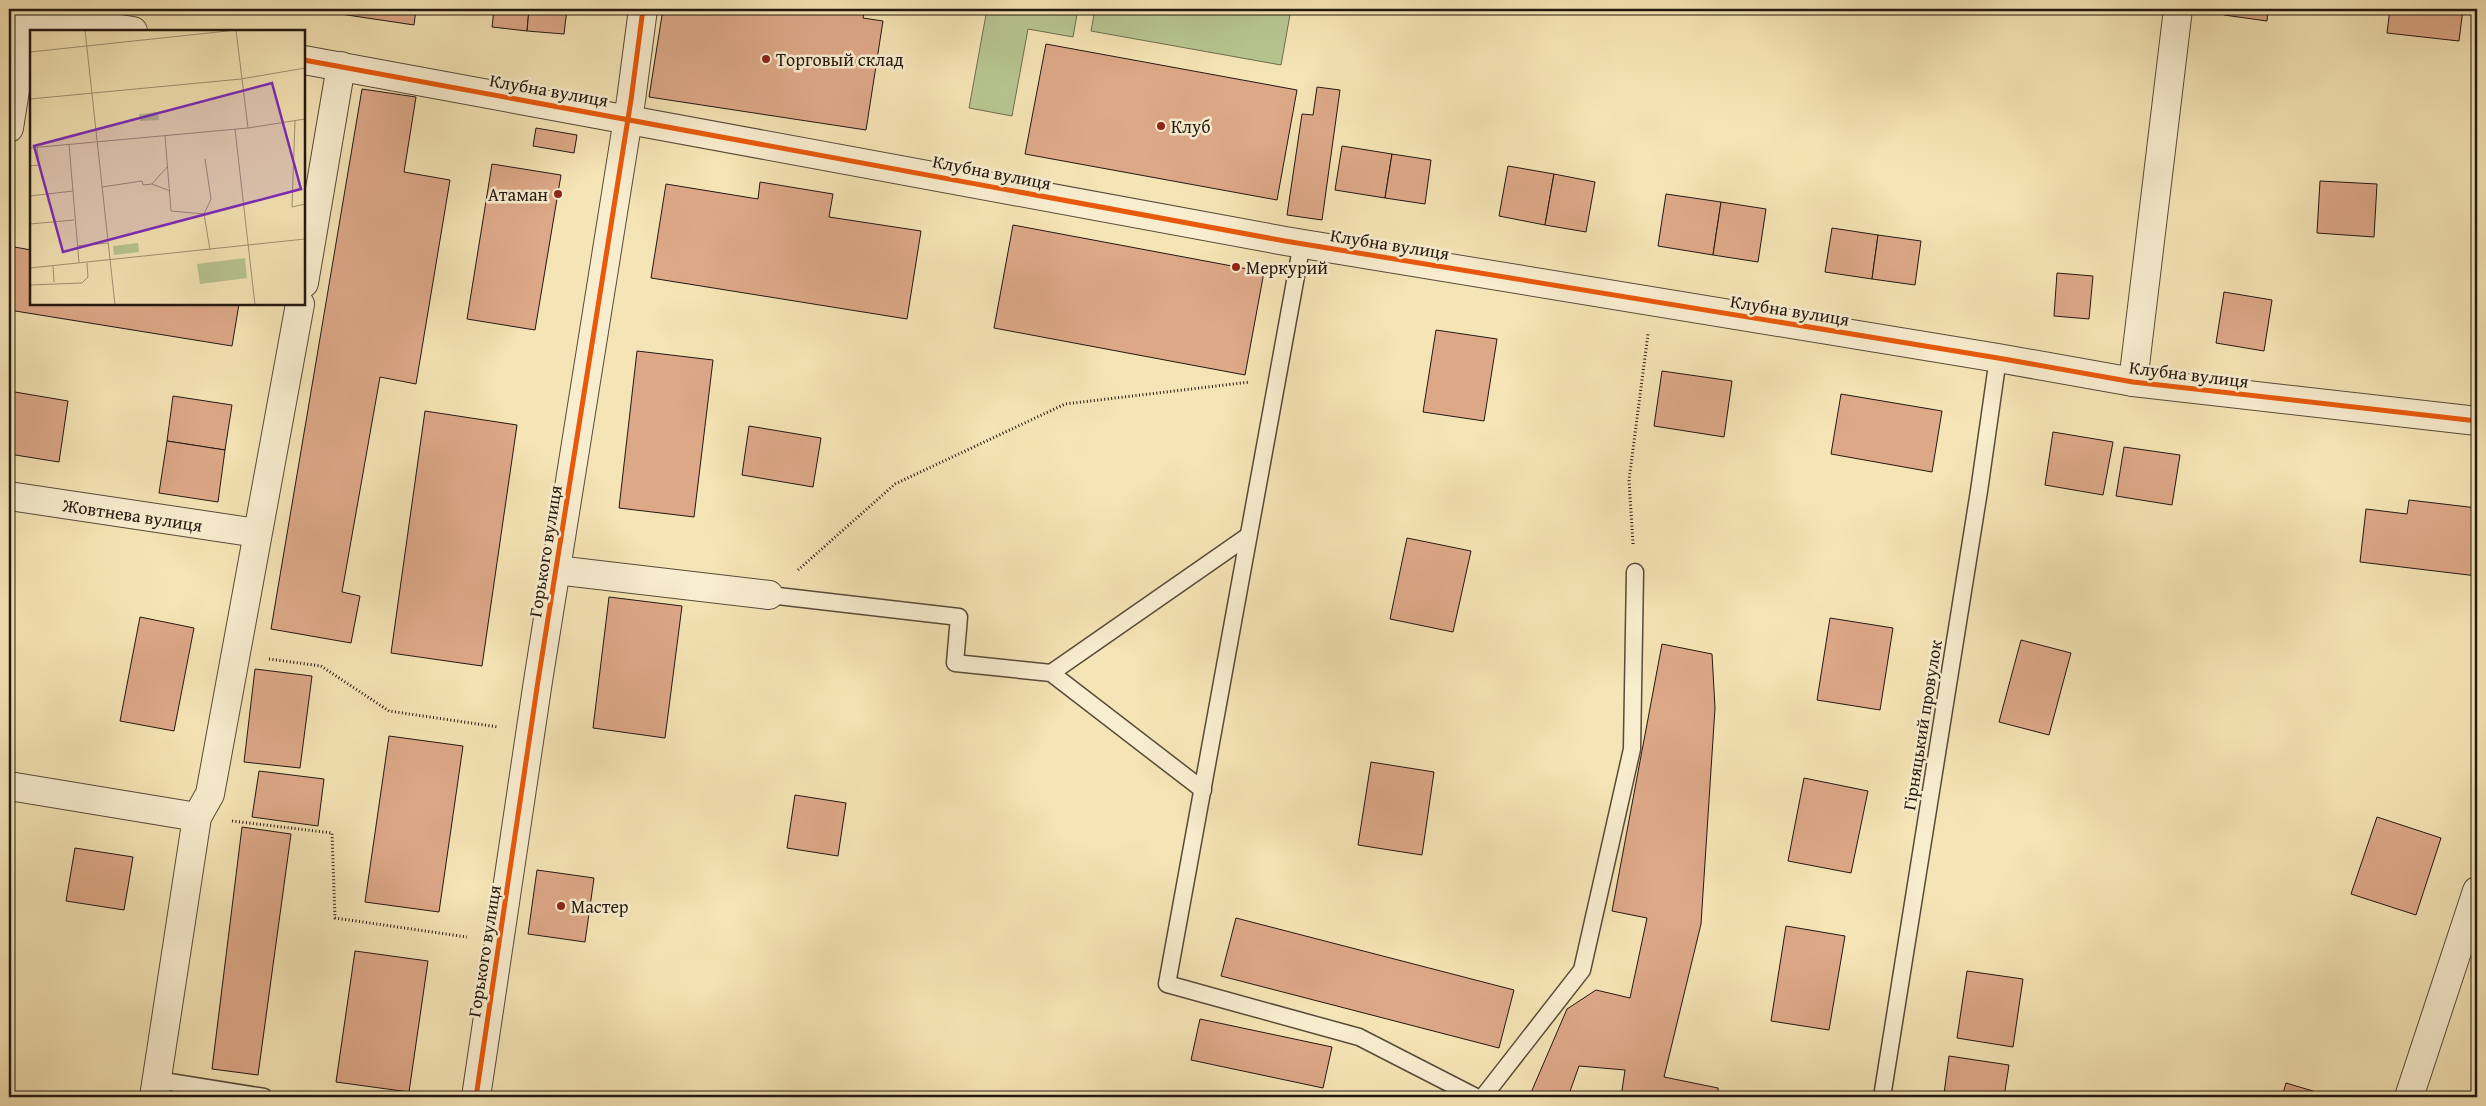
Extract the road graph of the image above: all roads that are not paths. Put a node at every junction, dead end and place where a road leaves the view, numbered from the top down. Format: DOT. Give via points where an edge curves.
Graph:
graph roads {
  1 [pos="643,9"];
  2 [pos="2178,9"];
  3 [pos="18,12"];
  4 [pos="126,30"];
  5 [pos="305,60"];
  6 [pos="341,66"];
  7 [pos="628,118"];
  8 [pos="9,128"];
  9 [pos="1302,243"];
  10 [pos="305,277"];
  11 [pos="300,305"];
  12 [pos="1998,358"];
  13 [pos="2133,382"];
  14 [pos="2477,421"];
  15 [pos="9,496"];
  16 [pos="257,533"];
  17 [pos="1248,536"];
  18 [pos="556,570"];
  19 [pos="1635,572"];
  20 [pos="769,595"];
  21 [pos="1051,673"];
  22 [pos="9,786"];
  23 [pos="1202,790"];
  24 [pos="196,817"];
  25 [pos="2477,891"];
  26 [pos="155,1088"];
  27 [pos="264,1097"];
  28 [pos="476,1097"];
  29 [pos="1476,1097"];
  30 [pos="1483,1097"];
  31 [pos="1882,1097"];
  32 [pos="2408,1097"];
  1 -- 7 [label="street, Горького вулиця"];
  2 -- 13 [label="street"];
  3 -- 4 [label="street"];
  3 -- 8 [label="street"];
  5 -- 6 [label="street, Клубна вулиця"];
  6 -- 7 [label="street, Клубна вулиця"];
  6 -- 10 [label="street"];
  7 -- 9 [label="street, Клубна вулиця"];
  7 -- 18 [label="street, Горького вулиця"];
  9 -- 12 [label="street, Клубна вулиця"];
  9 -- 17 [label="lane"];
  11 -- 16 [label="street"];
  12 -- 13 [label="street, Клубна вулиця"];
  12 -- 31 [label="lane, Гірняцький провулок"];
  13 -- 14 [label="street, Клубна вулиця"];
  15 -- 16 [label="street, Жовтнева вулиця"];
  16 -- 24 [label="street" via="210,794"];
  17 -- 21 [label="lane"];
  17 -- 23 [label="lane"];
  18 -- 20 [label="street"];
  18 -- 28 [label="street, Горького вулиця"];
  19 -- 30 [label="lane" via="1632,749 1582,970"];
  20 -- 21 [label="lane" via="959,617 955,663"];
  21 -- 23 [label="lane"];
  22 -- 24 [label="street"];
  23 -- 29 [label="lane" via="1167,984 1359,1037"];
  24 -- 26 [label="street"];
  25 -- 32 [label="street"];
  26 -- 27 [label="lane"];
}
